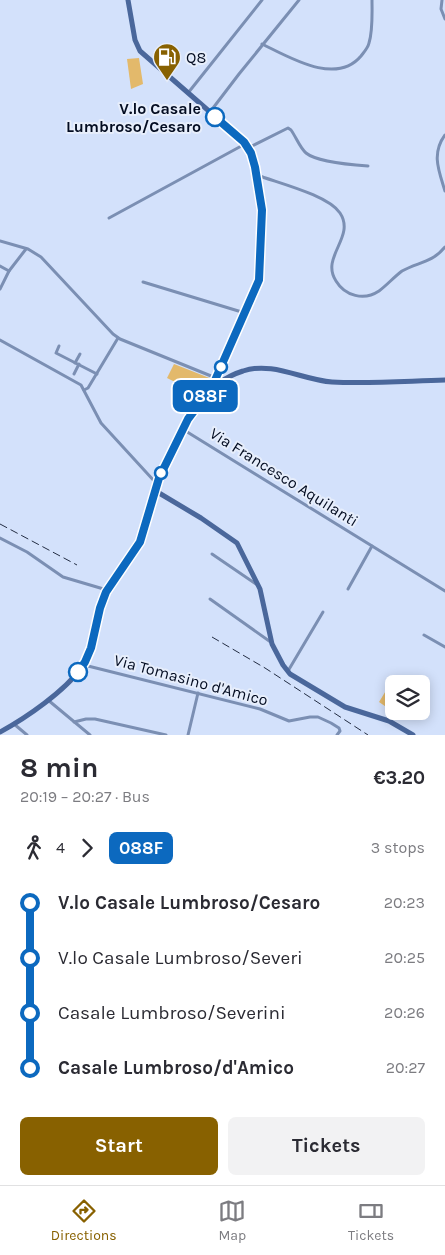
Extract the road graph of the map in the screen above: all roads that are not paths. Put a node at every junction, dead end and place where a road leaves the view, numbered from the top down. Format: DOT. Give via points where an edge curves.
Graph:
graph roads {
  1 [pos="128,0"];
  2 [pos="262,0"];
  3 [pos="299,0"];
  4 [pos="372,0"];
  5 [pos="442,0"];
  6 [pos="445,19"];
  7 [pos="262,44"];
  8 [pos="188,93"];
  9 [pos="210,112"];
  10 [pos="445,135"];
  11 [pos="247,146"];
  12 [pos="368,166"];
  13 [pos="257,175"];
  14 [pos="445,191"];
  15 [pos="109,218"];
  16 [pos="0,241"];
  17 [pos="445,247"];
  18 [pos="26,249"];
  19 [pos="0,266"];
  20 [pos="9,271"];
  21 [pos="143,282"];
  22 [pos="0,289"];
  23 [pos="246,313"];
  24 [pos="118,338"];
  25 [pos="0,340"];
  26 [pos="59,346"];
  27 [pos="80,354"];
  28 [pos="77,363"];
  29 [pos="74,374"];
  30 [pos="97,374"];
  31 [pos="216,378"];
  32 [pos="445,380"];
  33 [pos="212,387"];
  34 [pos="84,390"];
  35 [pos="183,429"];
  36 [pos="156,484"];
  37 [pos="154,490"];
  38 [pos="0,538"];
  39 [pos="372,546"];
  40 [pos="212,554"];
  41 [pos="259,586"];
  42 [pos="348,589"];
  43 [pos="107,590"];
  44 [pos="445,591"];
  45 [pos="210,599"];
  46 [pos="323,612"];
  47 [pos="424,635"];
  48 [pos="272,644"];
  49 [pos="445,647"];
  50 [pos="84,665"];
  51 [pos="288,672"];
  52 [pos="198,693"];
  53 [pos="48,700"];
  54 [pos="74,722"];
  55 [pos="14,724"];
  56 [pos="0,732"];
  57 [pos="27,735"];
  58 [pos="90,735"];
  59 [pos="166,735"];
  60 [pos="188,735"];
  61 [pos="337,735"];
  62 [pos="413,735"];
  1 -- 8 [label="street" via="137,47"];
  2 -- 8 [label="street"];
  3 -- 7 [label="street"];
  4 -- 7 [label="street" via="368,46 348,67 307,65"];
  5 -- 6 [label="street" via="441,10"];
  7 -- 9 [label="street"];
  8 -- 9 [label="street"];
  9 -- 11 [label="street"];
  10 -- 14 [label="street" via="438,147 437,159"];
  11 -- 12 [label="street" via="288,128 310,156"];
  11 -- 13 [label="street"];
  11 -- 15 [label="street"];
  13 -- 17 [label="street" via="323,199 339,211 344,230 331,269 337,283 353,295 375,294 400,272 431,260"];
  13 -- 23 [label="street" via="262,210 261,264 257,286"];
  16 -- 18 [label="street"];
  18 -- 20 [label="street"];
  18 -- 24 [label="street" via="45,261"];
  19 -- 20 [label="street"];
  20 -- 22 [label="street"];
  21 -- 23 [label="street"];
  23 -- 31 [label="street"];
  24 -- 30 [label="street"];
  24 -- 31 [label="street"];
  25 -- 34 [label="street" via="74,381"];
  26 -- 28 [label="street" via="56,353"];
  27 -- 28 [label="street"];
  28 -- 29 [label="street"];
  28 -- 30 [label="street"];
  30 -- 34 [label="street"];
  31 -- 33 [label="street"];
  32 -- 33 [label="street" via="331,382 255,369 240,372"];
  33 -- 35 [label="street"];
  34 -- 36 [label="street" via="101,423"];
  35 -- 36 [label="street"];
  35 -- 39 [label="street, Via Francesco Aquilanti"];
  36 -- 37 [label="street"];
  37 -- 41 [label="street" via="234,539"];
  37 -- 43 [label="street" via="140,542"];
  38 -- 43 [label="street" via="28,552 63,577"];
  39 -- 42 [label="street"];
  39 -- 44 [label="street, Via Francesco Aquilanti"];
  40 -- 41 [label="street"];
  41 -- 48 [label="street"];
  43 -- 50 [label="street"];
  45 -- 48 [label="street"];
  46 -- 51 [label="street"];
  47 -- 49 [label="street"];
  48 -- 51 [label="street"];
  50 -- 52 [label="street, Via Tomasino d'Amico"];
  50 -- 53 [label="street"];
  51 -- 62 [label="street" via="345,707 391,722"];
  52 -- 60 [label="street"];
  52 -- 61 [label="street, Via Tomasino d'Amico" via="262,709 288,721 321,718 339,728"];
  53 -- 54 [label="street"];
  53 -- 55 [label="street"];
  54 -- 58 [label="street"];
  54 -- 59 [label="street" via="94,719"];
  55 -- 56 [label="street"];
  55 -- 57 [label="street"];
}
